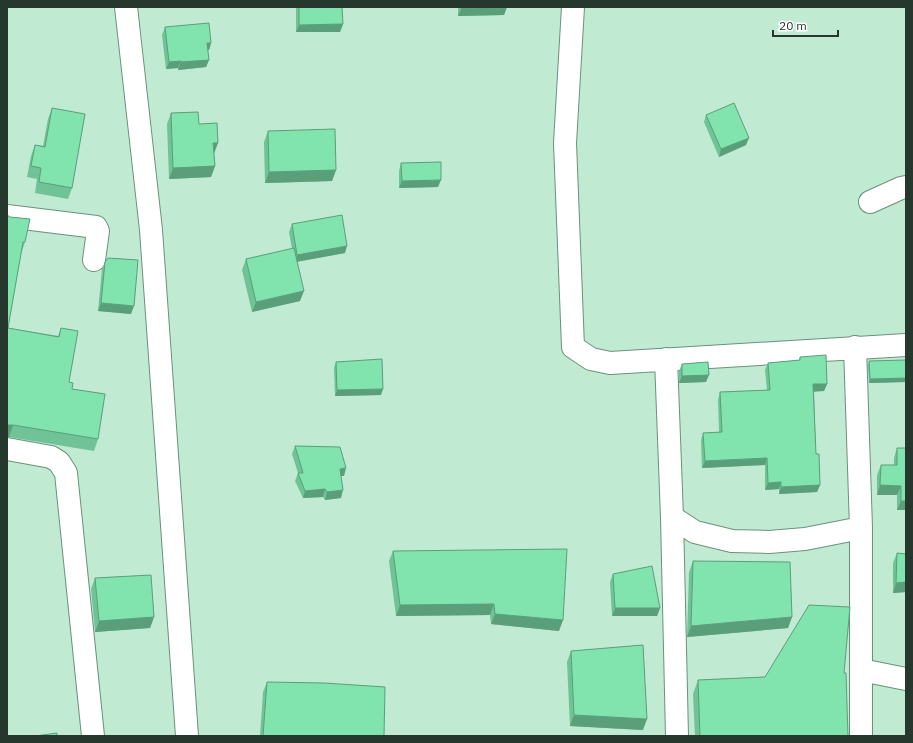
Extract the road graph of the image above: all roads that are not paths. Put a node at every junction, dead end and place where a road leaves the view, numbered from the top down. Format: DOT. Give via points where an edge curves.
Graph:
graph roads {
  1 [pos="126,7"];
  2 [pos="573,7"];
  3 [pos="906,187"];
  4 [pos="870,202"];
  5 [pos="7,216"];
  6 [pos="94,260"];
  7 [pos="906,345"];
  8 [pos="855,347"];
  9 [pos="666,359"];
  10 [pos="7,449"];
  11 [pos="672,517"];
  12 [pos="861,528"];
  13 [pos="861,670"];
  14 [pos="906,679"];
  15 [pos="93,736"];
  16 [pos="187,736"];
  17 [pos="677,736"];
  18 [pos="861,736"];
  1 -- 16 [label="street" via="151,230"];
  2 -- 9 [label="street" via="565,143 573,347 591,360 610,363"];
  3 -- 4 [label="street"];
  5 -- 6 [label="street" via="96,227 98,231"];
  7 -- 8 [label="street"];
  8 -- 9 [label="street"];
  8 -- 12 [label="street"];
  9 -- 11 [label="street"];
  10 -- 15 [label="street" via="51,457 59,462 66,473"];
  11 -- 12 [label="street" via="695,532 732,541 769,542 805,539"];
  11 -- 17 [label="street"];
  12 -- 13 [label="street"];
  13 -- 14 [label="street"];
  13 -- 18 [label="street"];
}
